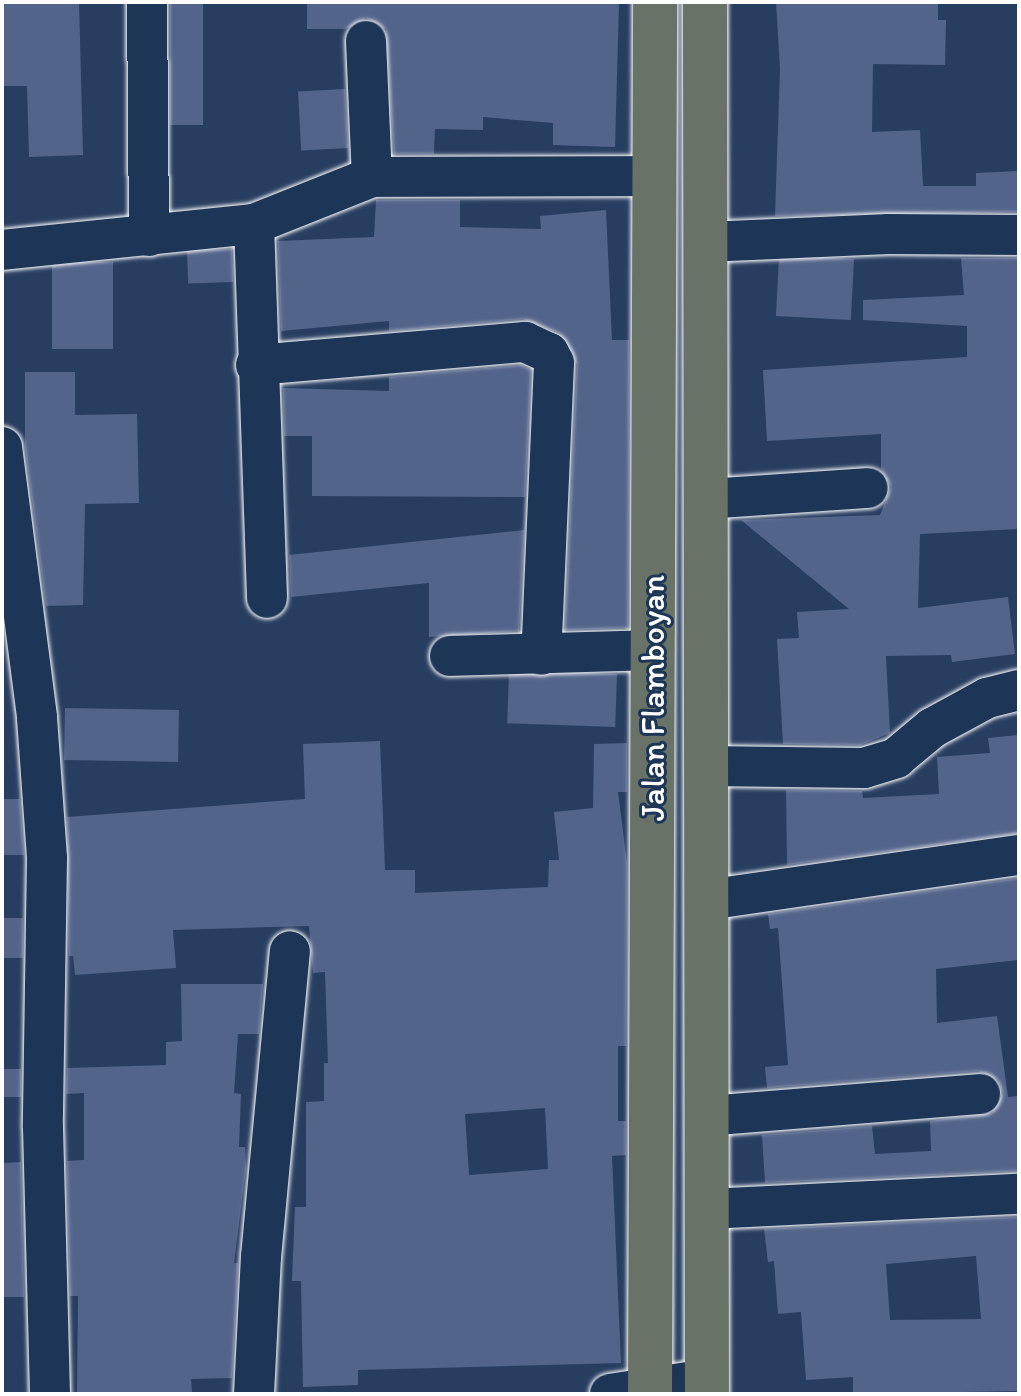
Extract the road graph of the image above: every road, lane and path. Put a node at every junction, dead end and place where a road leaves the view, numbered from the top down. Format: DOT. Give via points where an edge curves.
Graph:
graph roads {
  1 [pos="147,2"];
  2 [pos="705,5"];
  3 [pos="655,7"];
  4 [pos="366,41"];
  5 [pos="655,176"];
  6 [pos="372,177"];
  7 [pos="254,224"];
  8 [pos="1019,235"];
  9 [pos="149,236"];
  10 [pos="706,242"];
  11 [pos="2,250"];
  12 [pos="256,365"];
  13 [pos="2,447"];
  14 [pos="868,488"];
  15 [pos="706,499"];
  16 [pos="267,598"];
  17 [pos="653,650"];
  18 [pos="541,655"];
  19 [pos="450,656"];
  20 [pos="1019,690"];
  21 [pos="706,766"];
  22 [pos="1019,855"];
  23 [pos="706,900"];
  24 [pos="290,951"];
  25 [pos="980,1094"];
  26 [pos="706,1116"];
  27 [pos="1019,1194"];
  28 [pos="707,1209"];
  29 [pos="707,1386"];
  30 [pos="637,1392"];
  31 [pos="50,1394"];
  32 [pos="254,1394"];
  1 -- 9 [label="street"];
  2 -- 3 [label="main road"];
  2 -- 10 [label="main road, Jalan Flamboyan"];
  3 -- 5 [label="main road, Jalan Flamboyan"];
  4 -- 6 [label="street"];
  5 -- 6 [label="street"];
  5 -- 17 [label="main road, Jalan Flamboyan"];
  6 -- 7 [label="street"];
  7 -- 9 [label="street"];
  7 -- 12 [label="street"];
  8 -- 10 [label="street"];
  9 -- 11 [label="street"];
  10 -- 15 [label="main road, Jalan Flamboyan"];
  12 -- 16 [label="street"];
  12 -- 18 [label="street" via="525,342 549,353 554,363"];
  13 -- 31 [label="street" via="37,718 47,858 43,1127"];
  14 -- 15 [label="street"];
  15 -- 21 [label="main road, Jalan Flamboyan"];
  17 -- 18 [label="street"];
  17 -- 30 [label="main road, Jalan Flamboyan"];
  18 -- 19 [label="street"];
  20 -- 21 [label="street" via="987,698 932,728 896,758 864,768"];
  21 -- 23 [label="main road, Jalan Flamboyan"];
  22 -- 23 [label="street"];
  23 -- 26 [label="main road, Jalan Flamboyan"];
  24 -- 32 [label="street" via="261,1257"];
  25 -- 26 [label="street"];
  26 -- 28 [label="main road, Jalan Flamboyan"];
  27 -- 28 [label="street"];
  28 -- 29 [label="main road, Jalan Flamboyan"];
  29 -- 30 [label="street"];
}
